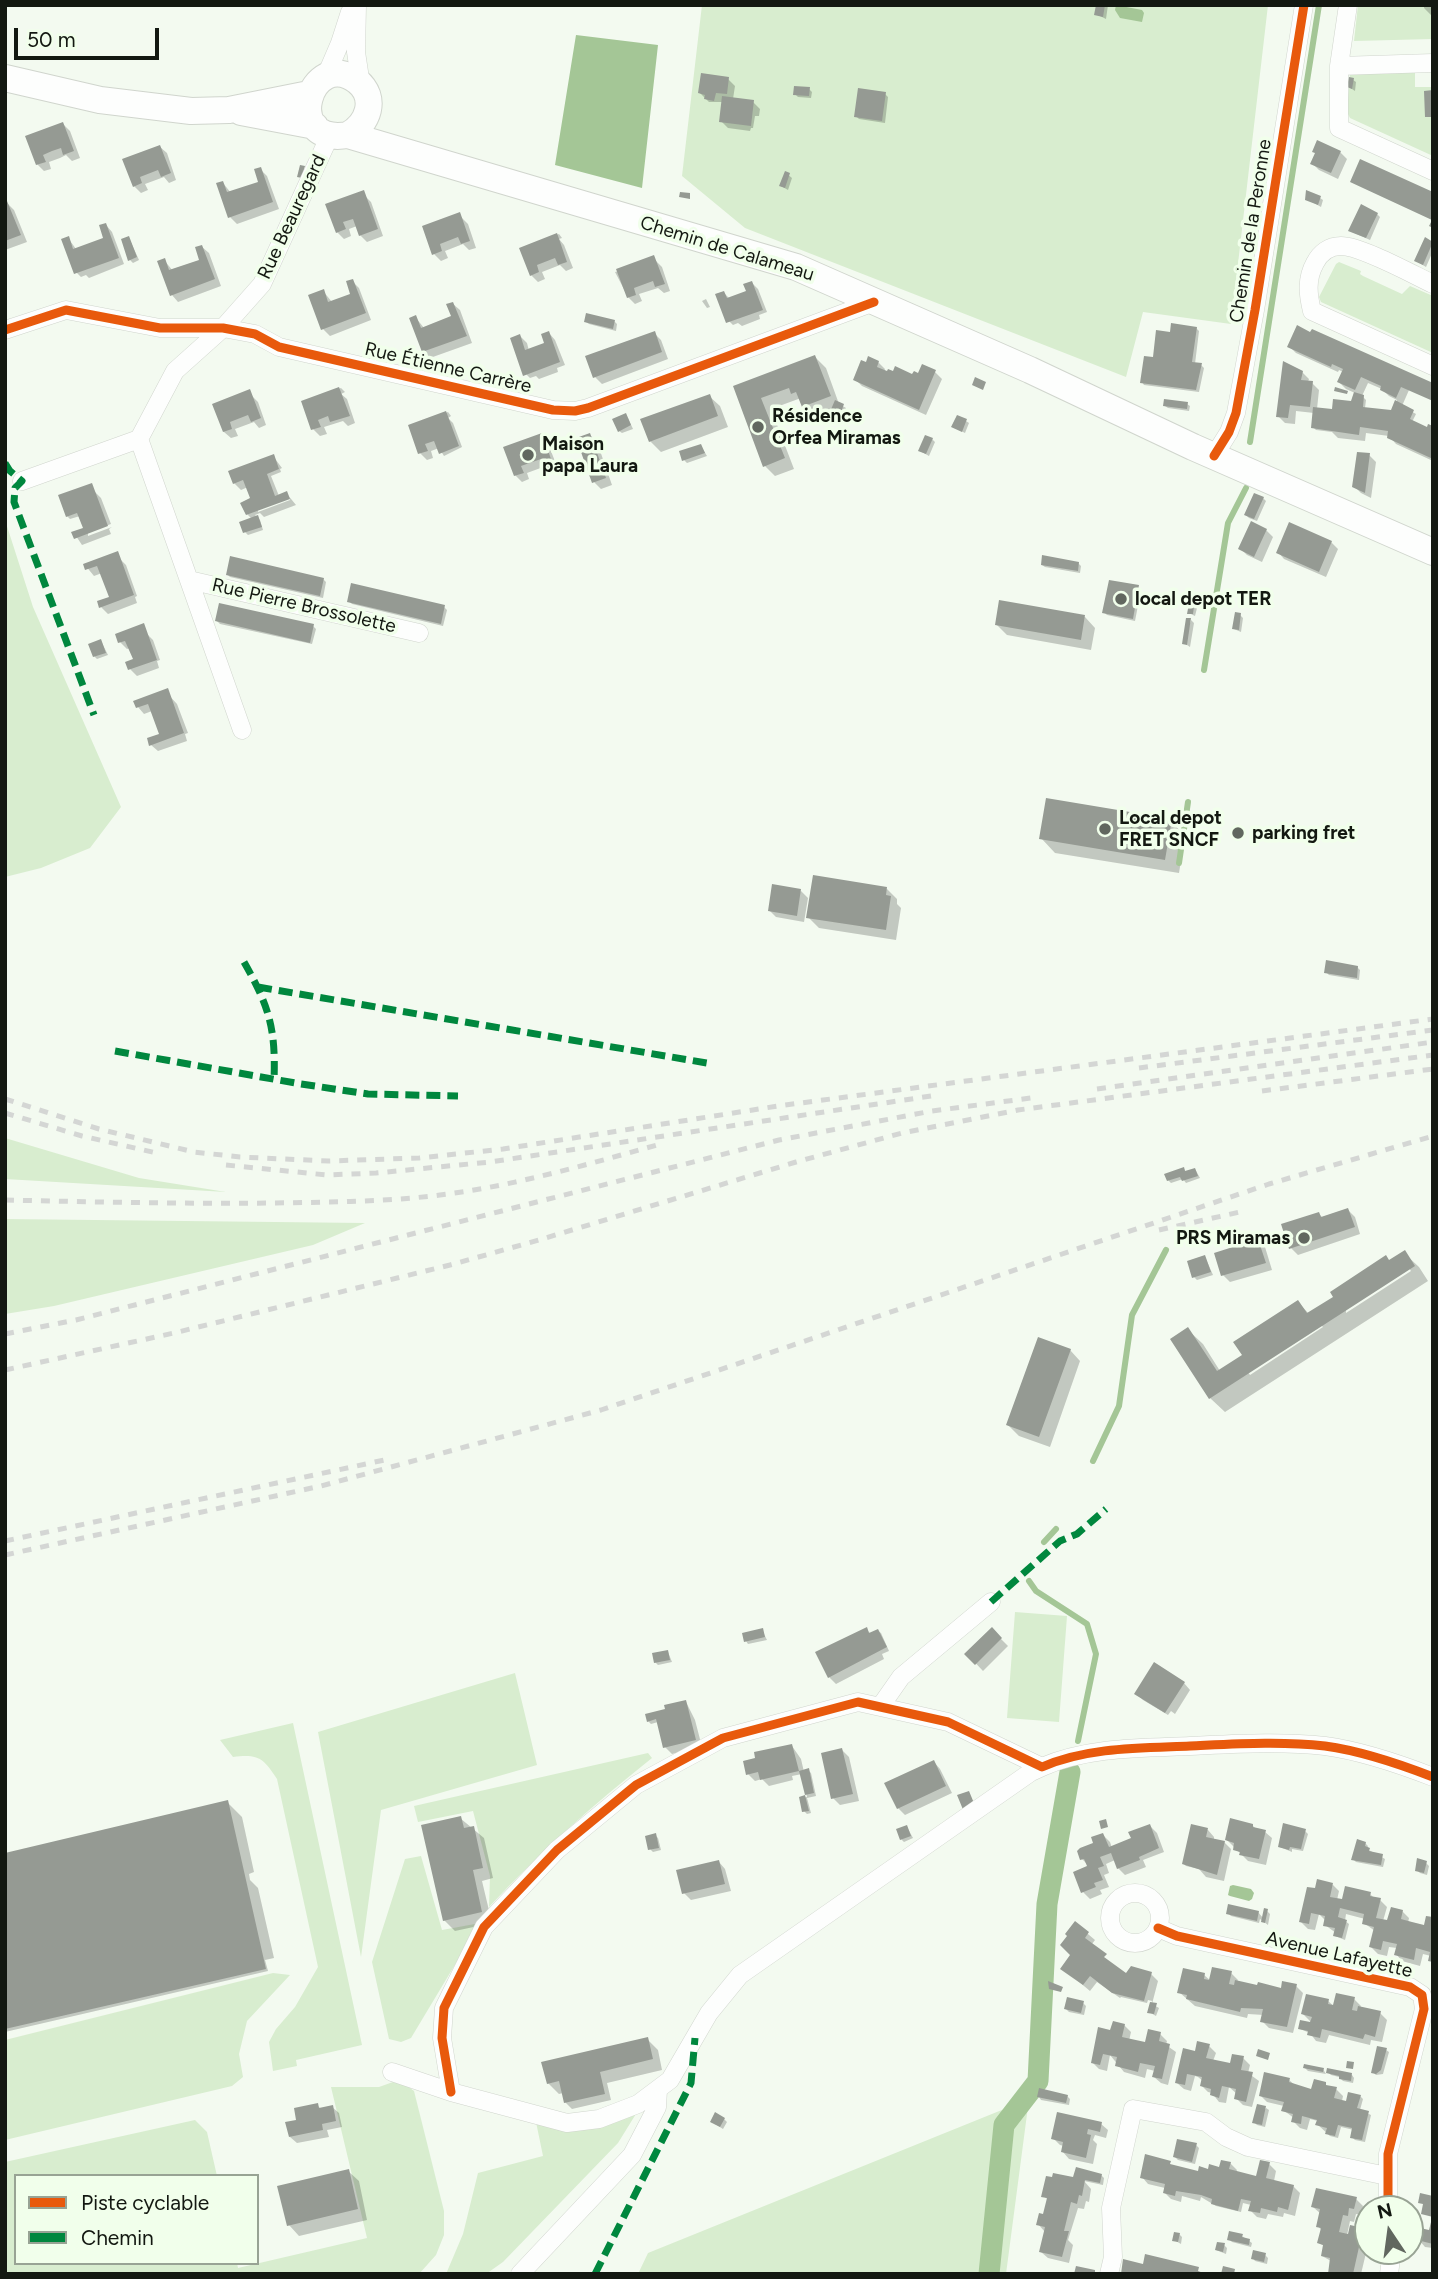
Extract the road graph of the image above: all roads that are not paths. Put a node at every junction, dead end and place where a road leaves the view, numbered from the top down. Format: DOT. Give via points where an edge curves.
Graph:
graph roads {
  1 [pos="354,5"];
  2 [pos="1304,5"];
  3 [pos="1348,5"];
  4 [pos="1433,63"];
  5 [pos="1339,66"];
  6 [pos="5,78"];
  7 [pos="317,86"];
  8 [pos="365,97"];
  9 [pos="229,110"];
  10 [pos="331,132"];
  11 [pos="420,156"];
  12 [pos="1433,171"];
  13 [pos="1433,284"];
  14 [pos="874,302"];
  15 [pos="223,328"];
  16 [pos="5,330"];
  17 [pos="1433,366"];
  18 [pos="139,439"];
  19 [pos="1214,456"];
  20 [pos="22,481"];
  21 [pos="1433,552"];
  22 [pos="190,580"];
  23 [pos="419,633"];
  24 [pos="242,730"];
  25 [pos="991,1602"];
  26 [pos="880,1707"];
  27 [pos="1042,1767"];
  28 [pos="1433,1777"];
  29 [pos="1158,1928"];
  30 [pos="392,2072"];
  31 [pos="658,2090"];
  32 [pos="451,2092"];
  33 [pos="1387,2176"];
  34 [pos="1388,2195"];
  35 [pos="525,2272"];
  36 [pos="1109,2274"];
  1 -- 7 [label="street"];
  1 -- 8 [label="street" via="356,52"];
  2 -- 19 [label="street, Chemin de la Peronne" via="1236,413"];
  3 -- 5 [label="street"];
  4 -- 5 [label="street"];
  5 -- 12 [label="street" via="1339,128"];
  6 -- 9 [label="main road, Chemin de Calameau" via="100,100 191,111"];
  7 -- 8 [label="main road, Chemin de Calameau" via="337,75 346,76"];
  7 -- 9 [label="main road, Chemin de Calameau"];
  7 -- 10 [label="main road" via="307,111"];
  8 -- 10 [label="main road" via="362,125"];
  8 -- 11 [label="main road, Chemin de Calameau"];
  9 -- 10 [label="main road, Chemin de Calameau"];
  10 -- 11 [label="main road, Chemin de Calameau"];
  10 -- 15 [label="street, Rue Beauregard" via="262,284"];
  11 -- 14 [label="main road, Chemin de Calameau" via="796,267"];
  13 -- 17 [label="street" via="1352,247 1337,245 1324,250 1316,261 1308,295 1312,312"];
  14 -- 15 [label="street, Rue Étienne Carrère" via="575,411 553,410 279,346 255,334"];
  14 -- 19 [label="main road, Chemin de Calameau"];
  15 -- 16 [label="street, Rue Étienne Carrère" via="160,328 66,310"];
  15 -- 18 [label="street" via="176,371"];
  18 -- 20 [label="street"];
  18 -- 22 [label="street, Rue Pierre Brossolette"];
  19 -- 21 [label="main road, Chemin de Calameau"];
  22 -- 23 [label="street, Rue Pierre Brossolette"];
  22 -- 24 [label="street, Rue Pierre Brossolette"];
  25 -- 26 [label="street" via="901,1677"];
  26 -- 27 [label="street" via="948,1722"];
  26 -- 32 [label="street" via="858,1702 723,1738 636,1785 557,1850 484,1927 444,2008 442,2038"];
  27 -- 28 [label="street" via="1061,1759 1128,1749 1253,1743 1324,1746 1385,1758"];
  27 -- 31 [label="street" via="740,1975 709,2012 670,2080"];
  29 -- 33 [label="street, Avenue Lafayette" via="1410,1987 1422,1995 1424,2009 1388,2154"];
  30 -- 32 [label="street"];
  31 -- 32 [label="street" via="638,2104 599,2119 567,2123"];
  31 -- 35 [label="street" via="657,2107 632,2155"];
  33 -- 34 [label="street, Avenue Lafayette"];
  33 -- 36 [label="street" via="1248,2147 1206,2122 1133,2109 1111,2208"];
}
